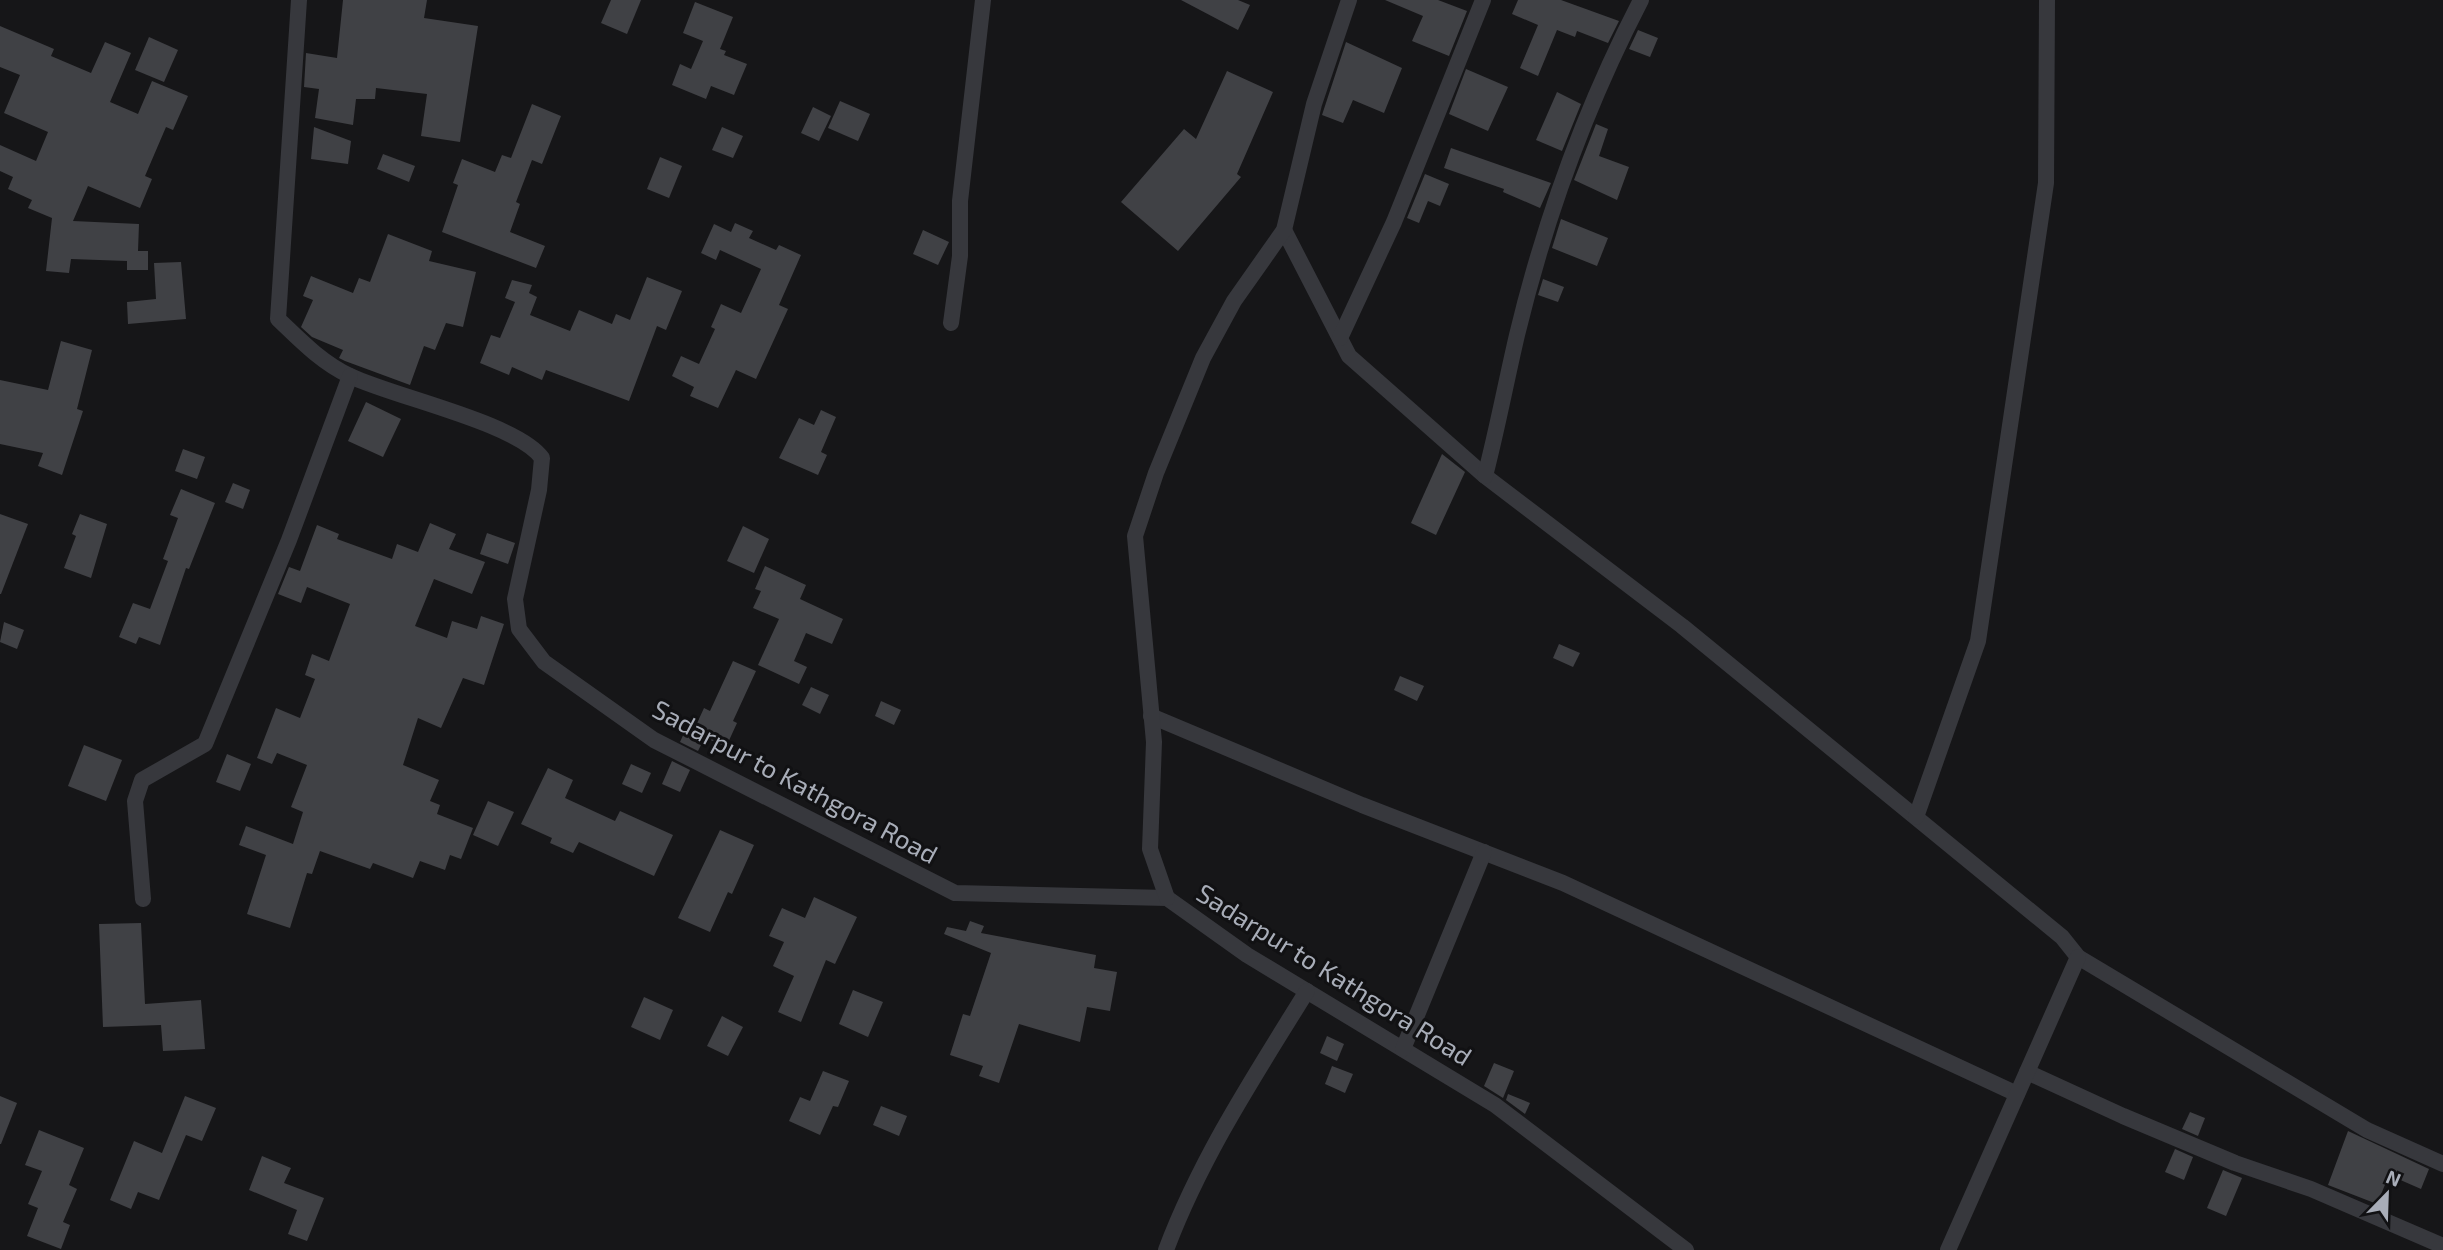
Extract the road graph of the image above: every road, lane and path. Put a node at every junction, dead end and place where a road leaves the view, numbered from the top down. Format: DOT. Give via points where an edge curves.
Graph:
graph roads {
  1 [pos="299,0"];
  2 [pos="983,0"];
  3 [pos="1349,0"];
  4 [pos="1483,0"];
  5 [pos="1641,0"];
  6 [pos="2046,0"];
  7 [pos="1284,230"];
  8 [pos="951,323"];
  9 [pos="1340,338"];
  10 [pos="350,376"];
  11 [pos="1485,476"];
  12 [pos="1151,716"];
  13 [pos="1916,817"];
  14 [pos="1484,852"];
  15 [pos="1167,898"];
  16 [pos="143,899"];
  17 [pos="2078,957"];
  18 [pos="1307,991"];
  19 [pos="1403,1049"];
  20 [pos="2026,1072"];
  21 [pos="2017,1094"];
  22 [pos="2443,1164"];
  23 [pos="2443,1246"];
  24 [pos="1166,1250"];
  25 [pos="1686,1250"];
  26 [pos="1948,1250"];
  1 -- 10 [label="street, Sadarpur to Kathgora Road" via="278,319 317,357"];
  2 -- 8 [label="street"];
  3 -- 7 [label="street" via="1314,104"];
  4 -- 9 [label="street" via="1394,222"];
  5 -- 11 [label="street" via="1565,170 1516,337"];
  6 -- 13 [label="street" via="2046,183 1978,641"];
  7 -- 9 [label="street"];
  7 -- 12 [label="street" via="1234,301 1203,358 1135,536"];
  9 -- 11 [label="street" via="1349,356"];
  10 -- 15 [label="street, Sadarpur to Kathgora Road" via="534,447 542,458 515,599 519,629 544,662 654,740 955,893"];
  10 -- 16 [label="street" via="247,648 205,744 142,780 135,801"];
  11 -- 13 [label="street" via="1682,626"];
  12 -- 14 [label="street"];
  12 -- 15 [label="street" via="1150,849"];
  13 -- 17 [label="street" via="2062,937"];
  14 -- 19 [label="street"];
  14 -- 21 [label="street" via="1563,883"];
  15 -- 18 [label="street, Sadarpur to Kathgora Road"];
  17 -- 20 [label="street"];
  17 -- 22 [label="street" via="2367,1130"];
  18 -- 19 [label="street, Sadarpur to Kathgora Road"];
  18 -- 24 [label="street" via="1228,1119 1184,1202"];
  19 -- 25 [label="street, Sadarpur to Kathgora Road" via="1495,1105"];
  20 -- 21 [label="street"];
  20 -- 23 [label="street"];
  21 -- 26 [label="street"];
}
